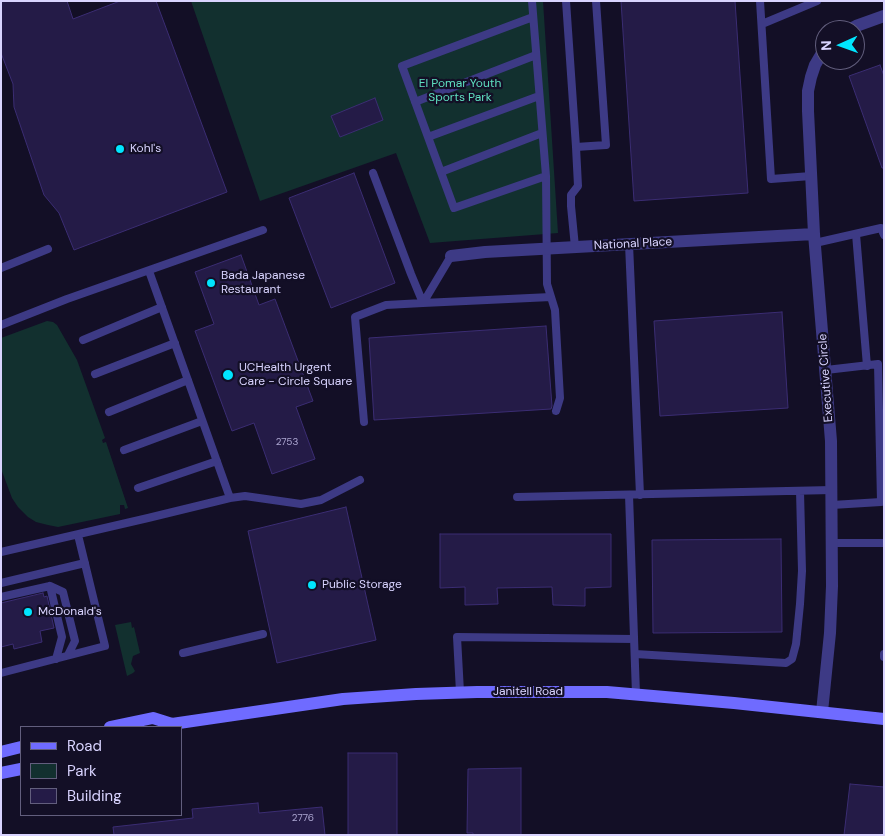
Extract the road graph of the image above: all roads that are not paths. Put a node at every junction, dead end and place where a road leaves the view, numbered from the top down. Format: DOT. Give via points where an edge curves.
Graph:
graph roads {
  1 [pos="532,1"];
  2 [pos="566,1"];
  3 [pos="596,1"];
  4 [pos="760,1"];
  5 [pos="817,1"];
  6 [pos="884,16"];
  7 [pos="533,17"];
  8 [pos="865,23"];
  9 [pos="762,24"];
  10 [pos="536,55"];
  11 [pos="815,64"];
  12 [pos="539,96"];
  13 [pos="415,102"];
  14 [pos="542,133"];
  15 [pos="428,137"];
  16 [pos="576,147"];
  17 [pos="441,172"];
  18 [pos="373,173"];
  19 [pos="546,176"];
  20 [pos="811,176"];
  21 [pos="263,230"];
  22 [pos="856,234"];
  23 [pos="884,235"];
  24 [pos="815,238"];
  25 [pos="629,244"];
  26 [pos="575,247"];
  27 [pos="48,249"];
  28 [pos="548,249"];
  29 [pos="451,256"];
  30 [pos="1,268"];
  31 [pos="149,270"];
  32 [pos="550,296"];
  33 [pos="423,303"];
  34 [pos="162,307"];
  35 [pos="1,325"];
  36 [pos="83,340"];
  37 [pos="175,343"];
  38 [pos="881,364"];
  39 [pos="867,366"];
  40 [pos="826,370"];
  41 [pos="96,374"];
  42 [pos="188,380"];
  43 [pos="556,411"];
  44 [pos="109,412"];
  45 [pos="202,421"];
  46 [pos="364,422"];
  47 [pos="124,450"];
  48 [pos="217,461"];
  49 [pos="360,480"];
  50 [pos="138,488"];
  51 [pos="832,490"];
  52 [pos="800,491"];
  53 [pos="629,495"];
  54 [pos="640,495"];
  55 [pos="517,497"];
  56 [pos="230,498"];
  57 [pos="883,502"];
  58 [pos="832,505"];
  59 [pos="78,534"];
  60 [pos="832,543"];
  61 [pos="884,543"];
  62 [pos="1,552"];
  63 [pos="85,563"];
  64 [pos="1,583"];
  65 [pos="50,586"];
  66 [pos="1,596"];
  67 [pos="263,634"];
  68 [pos="634,639"];
  69 [pos="183,653"];
  70 [pos="635,654"];
  71 [pos="68,655"];
  72 [pos="56,659"];
  73 [pos="1,673"];
  74 [pos="460,692"];
  75 [pos="636,694"];
  76 [pos="822,712"];
  77 [pos="884,718"];
  78 [pos="115,726"];
  79 [pos="170,726"];
  80 [pos="20,747"];
  81 [pos="1,752"];
  82 [pos="20,769"];
  83 [pos="1,773"];
  1 -- 7 [label="lane"];
  2 -- 16 [label="lane"];
  3 -- 16 [label="lane" via="606,145"];
  4 -- 9 [label="lane"];
  5 -- 9 [label="lane"];
  6 -- 8 [label="street"];
  7 -- 10 [label="lane"];
  7 -- 13 [label="lane" via="402,66"];
  9 -- 20 [label="lane" via="771,179"];
  10 -- 12 [label="lane"];
  10 -- 13 [label="lane"];
  11 -- 20 [label="street, Executive Circle" via="808,91"];
  12 -- 14 [label="lane"];
  12 -- 15 [label="lane"];
  13 -- 15 [label="lane"];
  14 -- 17 [label="lane"];
  14 -- 19 [label="lane"];
  15 -- 17 [label="lane"];
  16 -- 26 [label="lane" via="578,186 571,195 570,206"];
  17 -- 19 [label="lane" via="454,208"];
  18 -- 33 [label="lane"];
  19 -- 28 [label="lane"];
  20 -- 24 [label="street, Executive Circle"];
  21 -- 31 [label="lane"];
  22 -- 23 [label="lane" via="881,228"];
  22 -- 24 [label="lane"];
  22 -- 39 [label="lane"];
  24 -- 25 [label="street, National Place"];
  24 -- 40 [label="street, Executive Circle"];
  25 -- 26 [label="street, National Place"];
  25 -- 54 [label="lane"];
  26 -- 28 [label="street, National Place"];
  27 -- 30 [label="lane"];
  28 -- 29 [label="street, National Place"];
  28 -- 32 [label="lane"];
  29 -- 33 [label="lane"];
  31 -- 34 [label="lane"];
  31 -- 35 [label="lane"];
  32 -- 33 [label="lane"];
  32 -- 43 [label="lane" via="555,310 560,398"];
  33 -- 46 [label="lane" via="386,305 356,317"];
  34 -- 36 [label="lane"];
  34 -- 37 [label="lane"];
  37 -- 41 [label="lane"];
  37 -- 42 [label="lane"];
  38 -- 39 [label="lane"];
  38 -- 57 [label="lane"];
  39 -- 40 [label="lane"];
  40 -- 51 [label="street, Executive Circle"];
  42 -- 44 [label="lane"];
  42 -- 45 [label="lane"];
  45 -- 47 [label="lane"];
  45 -- 48 [label="lane"];
  48 -- 50 [label="lane"];
  48 -- 56 [label="lane"];
  49 -- 56 [label="lane" via="321,500 301,504 245,496"];
  51 -- 52 [label="lane"];
  51 -- 58 [label="street, Executive Circle"];
  52 -- 54 [label="lane"];
  52 -- 70 [label="lane" via="802,571 792,659 786,663"];
  53 -- 54 [label="lane"];
  53 -- 55 [label="lane"];
  53 -- 68 [label="lane"];
  56 -- 59 [label="lane"];
  57 -- 58 [label="lane"];
  58 -- 60 [label="street, Executive Circle"];
  59 -- 62 [label="lane"];
  59 -- 63 [label="lane"];
  60 -- 61 [label="lane"];
  60 -- 76 [label="street, Executive Circle" via="830,633"];
  63 -- 64 [label="lane"];
  63 -- 71 [label="lane" via="105,646"];
  65 -- 66 [label="lane"];
  65 -- 71 [label="lane" via="63,592 75,641"];
  65 -- 72 [label="lane" via="62,637"];
  67 -- 69 [label="lane"];
  68 -- 70 [label="lane"];
  68 -- 74 [label="lane" via="457,637"];
  70 -- 75 [label="lane"];
  71 -- 72 [label="lane"];
  72 -- 73 [label="lane"];
  74 -- 75 [label="street, Janitell Road"];
  74 -- 79 [label="street, Janitell Road" via="343,700"];
  75 -- 76 [label="street, Janitell Road"];
  76 -- 77 [label="street, Janitell Road"];
  78 -- 79 [label="street, Janitell Road" via="153,718"];
  80 -- 81 [label="street"];
  82 -- 83 [label="street"];
}
